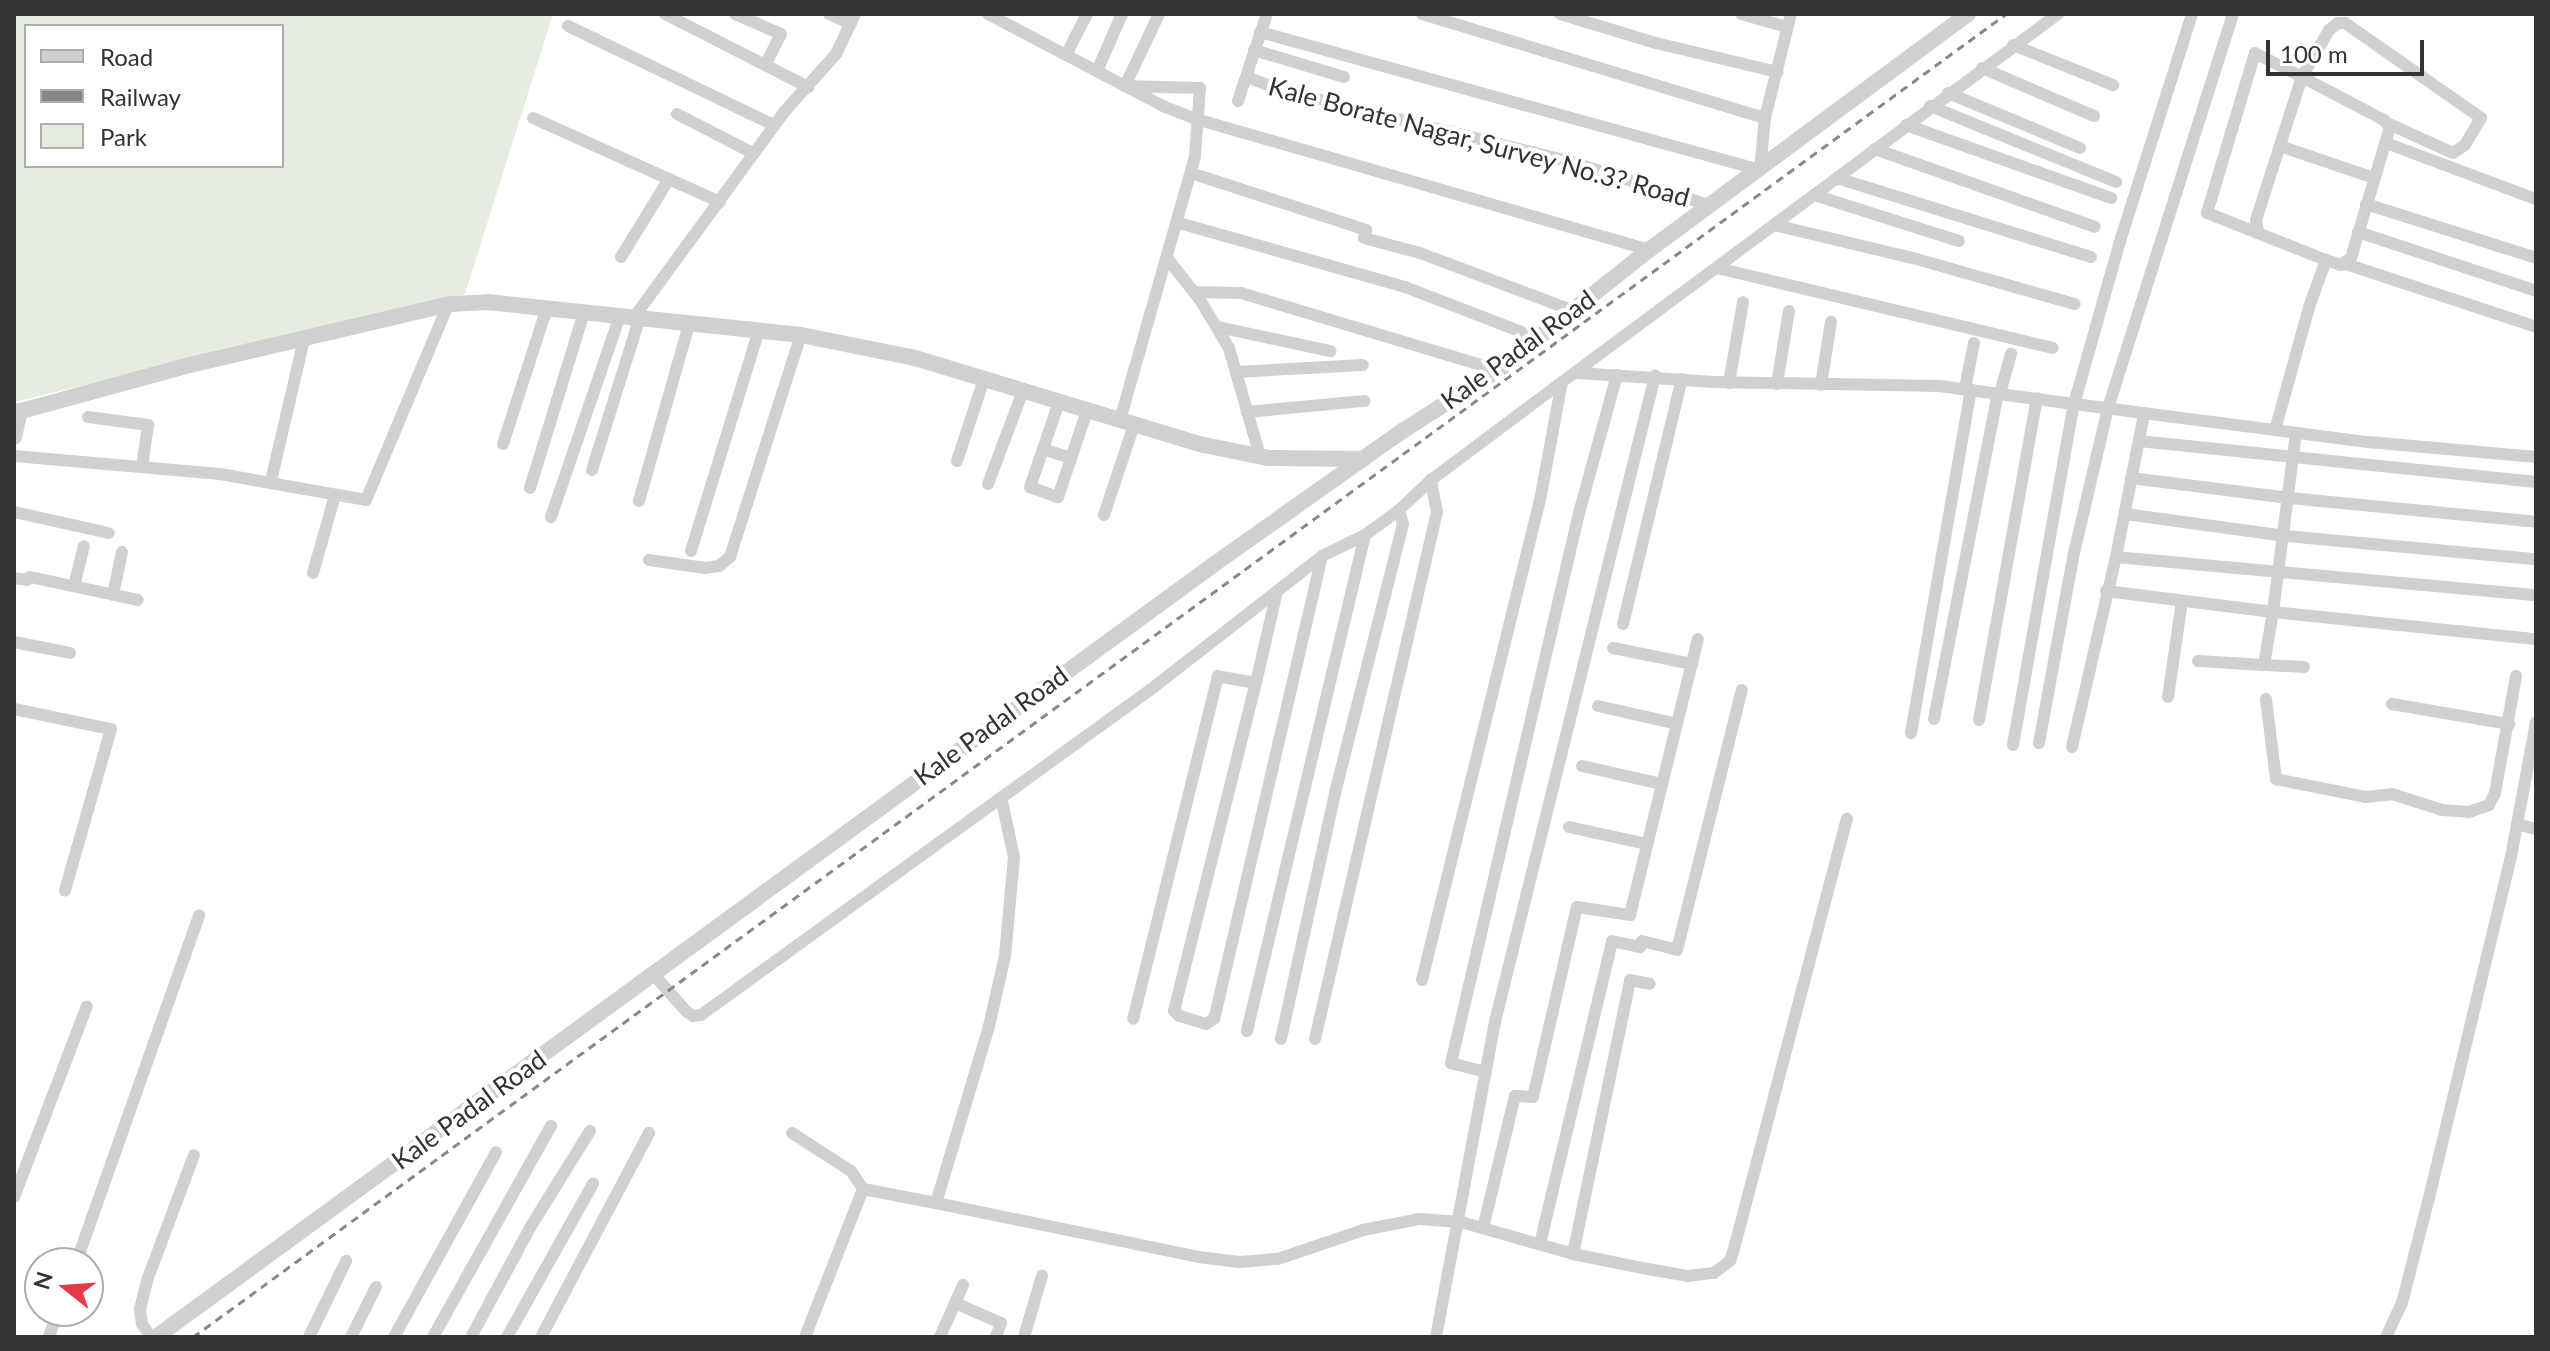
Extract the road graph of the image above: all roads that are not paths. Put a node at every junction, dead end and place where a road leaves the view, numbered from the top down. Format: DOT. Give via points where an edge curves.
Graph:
graph roads {
  1 [pos="665,14"];
  2 [pos="735,14"];
  3 [pos="829,14"];
  4 [pos="988,14"];
  5 [pos="1087,14"];
  6 [pos="1122,14"];
  7 [pos="1159,14"];
  8 [pos="1267,14"];
  9 [pos="1422,14"];
  10 [pos="1560,14"];
  11 [pos="1741,14"];
  12 [pos="1968,14"];
  13 [pos="2058,14"];
  14 [pos="2192,14"];
  15 [pos="2233,14"];
  16 [pos="692,19"];
  17 [pos="853,19"];
  18 [pos="1009,19"];
  19 [pos="1789,20"];
  20 [pos="568,26"];
  21 [pos="1260,32"];
  22 [pos="2013,45"];
  23 [pos="1254,50"];
  24 [pos="1066,55"];
  25 [pos="766,64"];
  26 [pos="1982,68"];
  27 [pos="1097,71"];
  28 [pos="1778,72"];
  29 [pos="1247,77"];
  30 [pos="1344,77"];
  31 [pos="2302,77"];
  32 [pos="2113,85"];
  33 [pos="1125,86"];
  34 [pos="808,87"];
  35 [pos="1948,93"];
  36 [pos="1238,101"];
  37 [pos="1930,106"];
  38 [pos="677,114"];
  39 [pos="2094,116"];
  40 [pos="533,118"];
  41 [pos="1765,118"];
  42 [pos="1196,119"];
  43 [pos="2387,123"];
  44 [pos="774,125"];
  45 [pos="1906,125"];
  46 [pos="2386,143"];
  47 [pos="2280,146"];
  48 [pos="2080,148"];
  49 [pos="1875,149"];
  50 [pos="753,153"];
  51 [pos="2437,156"];
  52 [pos="1760,170"];
  53 [pos="1191,173"];
  54 [pos="1837,178"];
  55 [pos="2374,178"];
  56 [pos="669,179"];
  57 [pos="2116,182"];
  58 [pos="1814,195"];
  59 [pos="2111,198"];
  60 [pos="2536,199"];
  61 [pos="720,202"];
  62 [pos="2366,204"];
  63 [pos="1712,206"];
  64 [pos="1179,223"];
  65 [pos="1774,225"];
  66 [pos="2095,227"];
  67 [pos="2258,231"];
  68 [pos="2358,232"];
  69 [pos="1959,241"];
  70 [pos="1649,250"];
  71 [pos="621,257"];
  72 [pos="2091,257"];
  73 [pos="1167,258"];
  74 [pos="2536,258"];
  75 [pos="2326,260"];
  76 [pos="2346,264"];
  77 [pos="1717,268"];
  78 [pos="2536,291"];
  79 [pos="1194,292"];
  80 [pos="1743,302"];
  81 [pos="2075,304"];
  82 [pos="449,306"];
  83 [pos="547,308"];
  84 [pos="1574,311"];
  85 [pos="1789,311"];
  86 [pos="584,313"];
  87 [pos="630,319"];
  88 [pos="1831,322"];
  89 [pos="689,324"];
  90 [pos="1218,327"];
  91 [pos="2536,327"];
  92 [pos="759,330"];
  93 [pos="801,335"];
  94 [pos="304,339"];
  95 [pos="1540,339"];
  96 [pos="1974,343"];
  97 [pos="2053,348"];
  98 [pos="1330,351"];
  99 [pos="2011,354"];
  100 [pos="1363,365"];
  101 [pos="1498,370"];
  102 [pos="1236,372"];
  103 [pos="1578,373"];
  104 [pos="1617,375"];
  105 [pos="1655,376"];
  106 [pos="984,379"];
  107 [pos="1682,379"];
  108 [pos="1562,382"];
  109 [pos="1729,383"];
  110 [pos="1777,384"];
  111 [pos="1821,385"];
  112 [pos="1968,389"];
  113 [pos="1023,391"];
  114 [pos="1999,393"];
  115 [pos="2037,398"];
  116 [pos="1364,401"];
  117 [pos="1059,402"];
  118 [pos="1533,403"];
  119 [pos="2074,404"];
  120 [pos="2108,408"];
  121 [pos="1087,411"];
  122 [pos="17,412"];
  123 [pos="1247,412"];
  124 [pos="2144,414"];
  125 [pos="88,417"];
  126 [pos="1557,418"];
  127 [pos="1127,422"];
  128 [pos="2275,430"];
  129 [pos="2296,433"];
  130 [pos="14,437"];
  131 [pos="2139,441"];
  132 [pos="503,444"];
  133 [pos="1043,449"];
  134 [pos="14,456"];
  135 [pos="1260,456"];
  136 [pos="2536,457"];
  137 [pos="1071,458"];
  138 [pos="1363,459"];
  139 [pos="2293,459"];
  140 [pos="957,461"];
  141 [pos="142,467"];
  142 [pos="592,470"];
  143 [pos="2131,478"];
  144 [pos="1431,480"];
  145 [pos="271,481"];
  146 [pos="2536,482"];
  147 [pos="988,484"];
  148 [pos="530,488"];
  149 [pos="335,495"];
  150 [pos="2289,498"];
  151 [pos="639,501"];
  152 [pos="1398,511"];
  153 [pos="14,512"];
  154 [pos="2125,514"];
  155 [pos="1104,515"];
  156 [pos="551,517"];
  157 [pos="2536,522"];
  158 [pos="109,533"];
  159 [pos="1365,535"];
  160 [pos="2286,536"];
  161 [pos="84,546"];
  162 [pos="691,551"];
  163 [pos="122,552"];
  164 [pos="1322,556"];
  165 [pos="2116,557"];
  166 [pos="2536,559"];
  167 [pos="649,560"];
  168 [pos="2280,572"];
  169 [pos="313,573"];
  170 [pos="14,578"];
  171 [pos="74,586"];
  172 [pos="1277,591"];
  173 [pos="2106,591"];
  174 [pos="113,595"];
  175 [pos="2536,595"];
  176 [pos="138,600"];
  177 [pos="2182,601"];
  178 [pos="2273,612"];
  179 [pos="1623,624"];
  180 [pos="1698,639"];
  181 [pos="2536,639"];
  182 [pos="14,642"];
  183 [pos="1613,648"];
  184 [pos="70,653"];
  185 [pos="2198,661"];
  186 [pos="1692,664"];
  187 [pos="2264,665"];
  188 [pos="2304,667"];
  189 [pos="2516,676"];
  190 [pos="1256,683"];
  191 [pos="1742,690"];
  192 [pos="2168,697"];
  193 [pos="2266,699"];
  194 [pos="2392,704"];
  195 [pos="1598,706"];
  196 [pos="14,709"];
  197 [pos="1934,719"];
  198 [pos="1979,720"];
  199 [pos="2536,722"];
  200 [pos="1677,724"];
  201 [pos="2509,724"];
  202 [pos="1911,733"];
  203 [pos="2506,741"];
  204 [pos="2039,743"];
  205 [pos="2013,745"];
  206 [pos="2531,745"];
  207 [pos="2072,747"];
  208 [pos="1582,766"];
  209 [pos="1662,784"];
  210 [pos="1001,797"];
  211 [pos="1847,819"];
  212 [pos="2517,821"];
  213 [pos="2536,822"];
  214 [pos="1569,827"];
  215 [pos="2536,829"];
  216 [pos="1647,844"];
  217 [pos="65,891"];
  218 [pos="199,915"];
  219 [pos="653,974"];
  220 [pos="1422,980"];
  221 [pos="1650,984"];
  222 [pos="87,1006"];
  223 [pos="1133,1019"];
  224 [pos="1247,1031"];
  225 [pos="1281,1039"];
  226 [pos="1315,1039"];
  227 [pos="1486,1072"];
  228 [pos="551,1126"];
  229 [pos="590,1131"];
  230 [pos="649,1133"];
  231 [pos="792,1133"];
  232 [pos="496,1152"];
  233 [pos="194,1155"];
  234 [pos="593,1184"];
  235 [pos="863,1189"];
  236 [pos="14,1197"];
  237 [pos="936,1203"];
  238 [pos="1461,1222"];
  239 [pos="1483,1228"];
  240 [pos="1540,1244"];
  241 [pos="82,1247"];
  242 [pos="1573,1254"];
  243 [pos="346,1261"];
  244 [pos="1042,1276"];
  245 [pos="963,1285"];
  246 [pos="376,1287"];
  247 [pos="955,1303"];
  248 [pos="154,1337"];
  249 [pos="309,1337"];
  250 [pos="351,1337"];
  251 [pos="394,1337"];
  252 [pos="433,1337"];
  253 [pos="471,1337"];
  254 [pos="507,1337"];
  255 [pos="541,1337"];
  256 [pos="805,1337"];
  257 [pos="940,1337"];
  258 [pos="996,1337"];
  259 [pos="1024,1337"];
  260 [pos="1436,1337"];
  261 [pos="2386,1337"];
  1 -- 16 [label="street"];
  2 -- 25 [label="street" via="781,34"];
  3 -- 17 [label="street"];
  4 -- 18 [label="street"];
  5 -- 24 [label="street"];
  6 -- 27 [label="street"];
  7 -- 33 [label="street"];
  8 -- 21 [label="street"];
  9 -- 41 [label="street"];
  10 -- 28 [label="street"];
  11 -- 19 [label="street"];
  12 -- 52 [label="street, Kale Padal Road"];
  13 -- 22 [label="street"];
  14 -- 119 [label="street"];
  15 -- 120 [label="street"];
  16 -- 25 [label="street"];
  17 -- 34 [label="street" via="836,54"];
  18 -- 24 [label="street"];
  19 -- 28 [label="street"];
  20 -- 44 [label="street"];
  21 -- 23 [label="street"];
  21 -- 52 [label="street"];
  22 -- 26 [label="street"];
  22 -- 32 [label="street"];
  23 -- 29 [label="street"];
  23 -- 30 [label="street"];
  24 -- 27 [label="street"];
  25 -- 34 [label="street"];
  26 -- 35 [label="street"];
  26 -- 39 [label="street"];
  27 -- 33 [label="street"];
  28 -- 41 [label="street"];
  29 -- 36 [label="street"];
  29 -- 63 [label="street, Kale Borate Nagar, Survey No.3? Road" via="1571,162"];
  31 -- 43 [label="street"];
  31 -- 47 [label="street"];
  31 -- 51 [label="street" via="2329,30 2345,23 2478,113 2479,125 2465,145"];
  31 -- 67 [label="street" via="2255,53 2207,213"];
  33 -- 42 [label="street"];
  33 -- 42 [label="street" via="1200,88"];
  34 -- 44 [label="street"];
  35 -- 37 [label="street"];
  35 -- 48 [label="street"];
  37 -- 45 [label="street"];
  37 -- 57 [label="street"];
  38 -- 50 [label="street"];
  40 -- 56 [label="street"];
  41 -- 52 [label="street"];
  42 -- 53 [label="street"];
  42 -- 70 [label="street"];
  43 -- 46 [label="street"];
  43 -- 51 [label="street"];
  44 -- 50 [label="street"];
  45 -- 49 [label="street"];
  45 -- 59 [label="street"];
  46 -- 51 [label="street"];
  46 -- 55 [label="street"];
  47 -- 55 [label="street"];
  47 -- 67 [label="street" via="2256,220"];
  49 -- 54 [label="street"];
  49 -- 66 [label="street"];
  50 -- 61 [label="street"];
  51 -- 60 [label="street"];
  52 -- 63 [label="street, Kale Padal Road"];
  53 -- 64 [label="street"];
  53 -- 84 [label="street" via="1366,230 1364,238 1420,253"];
  54 -- 58 [label="street"];
  54 -- 72 [label="street"];
  55 -- 62 [label="street"];
  56 -- 61 [label="street"];
  56 -- 71 [label="street"];
  58 -- 65 [label="street"];
  58 -- 69 [label="street"];
  61 -- 87 [label="street"];
  62 -- 68 [label="street"];
  62 -- 74 [label="street"];
  63 -- 70 [label="street, Kale Padal Road"];
  64 -- 73 [label="street"];
  64 -- 95 [label="street" via="1405,287"];
  65 -- 77 [label="street"];
  65 -- 81 [label="street"];
  67 -- 75 [label="street"];
  68 -- 76 [label="street"];
  68 -- 78 [label="street"];
  70 -- 84 [label="street, Kale Padal Road"];
  73 -- 79 [label="street"];
  73 -- 127 [label="street"];
  75 -- 76 [label="street"];
  75 -- 128 [label="street"];
  76 -- 91 [label="street"];
  77 -- 97 [label="street"];
  77 -- 103 [label="street"];
  79 -- 90 [label="street"];
  79 -- 101 [label="street" via="1241,293"];
  80 -- 109 [label="street"];
  82 -- 83 [label="street" via="487,302"];
  82 -- 94 [label="street"];
  82 -- 149 [label="street" via="366,500"];
  83 -- 86 [label="street"];
  83 -- 132 [label="street"];
  84 -- 95 [label="street, Kale Padal Road"];
  85 -- 110 [label="street"];
  86 -- 87 [label="street"];
  86 -- 148 [label="street"];
  87 -- 89 [label="street"];
  87 -- 142 [label="street"];
  87 -- 156 [label="street"];
  88 -- 111 [label="street"];
  89 -- 92 [label="street"];
  89 -- 151 [label="street"];
  90 -- 98 [label="street"];
  90 -- 102 [label="street"];
  92 -- 93 [label="street"];
  92 -- 162 [label="street"];
  93 -- 106 [label="street" via="895,353"];
  93 -- 167 [label="street" via="726,563 705,568"];
  94 -- 122 [label="street"];
  94 -- 145 [label="street"];
  95 -- 101 [label="street, Kale Padal Road"];
  96 -- 112 [label="street"];
  99 -- 114 [label="street"];
  100 -- 102 [label="street"];
  101 -- 138 [label="street, Kale Padal Road"];
  102 -- 123 [label="street"];
  103 -- 104 [label="street"];
  103 -- 108 [label="street"];
  104 -- 105 [label="street"];
  104 -- 227 [label="street" via="1579,513 1451,1063"];
  105 -- 107 [label="street"];
  105 -- 227 [label="street"];
  106 -- 113 [label="street"];
  106 -- 140 [label="street"];
  107 -- 109 [label="street"];
  107 -- 179 [label="street"];
  108 -- 118 [label="street"];
  108 -- 126 [label="street"];
  109 -- 110 [label="street"];
  110 -- 111 [label="street"];
  111 -- 112 [label="street"];
  112 -- 114 [label="street"];
  112 -- 202 [label="street"];
  113 -- 117 [label="street"];
  113 -- 147 [label="street"];
  114 -- 115 [label="street"];
  114 -- 197 [label="street"];
  115 -- 119 [label="street"];
  115 -- 198 [label="street"];
  116 -- 123 [label="street"];
  117 -- 121 [label="street"];
  117 -- 133 [label="street"];
  118 -- 126 [label="street"];
  118 -- 144 [label="street"];
  119 -- 120 [label="street"];
  119 -- 205 [label="street"];
  120 -- 124 [label="street"];
  120 -- 204 [label="street" via="2074,553"];
  121 -- 127 [label="street"];
  121 -- 137 [label="street"];
  122 -- 130 [label="street"];
  123 -- 135 [label="street"];
  124 -- 128 [label="street"];
  124 -- 131 [label="street"];
  125 -- 141 [label="street" via="148,425"];
  126 -- 220 [label="street"];
  127 -- 135 [label="street"];
  127 -- 155 [label="street"];
  128 -- 129 [label="street"];
  129 -- 136 [label="street"];
  129 -- 139 [label="street"];
  131 -- 139 [label="street"];
  131 -- 143 [label="street"];
  133 -- 137 [label="street"];
  133 -- 137 [label="street" via="1030,487 1058,497"];
  134 -- 141 [label="street"];
  135 -- 138 [label="street"];
  138 -- 219 [label="street, Kale Padal Road"];
  139 -- 146 [label="street"];
  139 -- 150 [label="street"];
  141 -- 145 [label="street"];
  143 -- 150 [label="street"];
  143 -- 154 [label="street"];
  144 -- 152 [label="street"];
  144 -- 226 [label="street" via="1437,512"];
  145 -- 149 [label="street"];
  149 -- 169 [label="street"];
  150 -- 157 [label="street"];
  150 -- 160 [label="street"];
  152 -- 159 [label="street"];
  152 -- 225 [label="street" via="1403,524"];
  153 -- 158 [label="street"];
  154 -- 160 [label="street"];
  154 -- 165 [label="street"];
  159 -- 164 [label="street"];
  159 -- 224 [label="street"];
  160 -- 166 [label="street"];
  160 -- 168 [label="street"];
  161 -- 171 [label="street"];
  163 -- 174 [label="street"];
  164 -- 172 [label="street"];
  164 -- 190 [label="street" via="1214,1019 1206,1024 1174,1011"];
  165 -- 168 [label="street"];
  165 -- 173 [label="street"];
  168 -- 175 [label="street"];
  168 -- 178 [label="street"];
  170 -- 171 [label="street"];
  171 -- 174 [label="street"];
  172 -- 190 [label="street"];
  172 -- 210 [label="street"];
  173 -- 177 [label="street"];
  173 -- 207 [label="street"];
  174 -- 176 [label="street"];
  177 -- 178 [label="street"];
  177 -- 192 [label="street"];
  178 -- 181 [label="street"];
  178 -- 187 [label="street"];
  180 -- 186 [label="street"];
  182 -- 184 [label="street"];
  183 -- 186 [label="street"];
  185 -- 187 [label="street"];
  186 -- 200 [label="street"];
  187 -- 188 [label="street"];
  189 -- 201 [label="street"];
  190 -- 223 [label="street" via="1218,676"];
  191 -- 240 [label="street" via="1677,950 1642,941 1640,947 1612,941"];
  193 -- 203 [label="street" via="2276,779 2365,797 2392,794 2442,810 2481,810 2495,793"];
  194 -- 201 [label="street"];
  195 -- 200 [label="street"];
  196 -- 217 [label="street" via="111,729"];
  199 -- 206 [label="street"];
  200 -- 209 [label="street"];
  201 -- 203 [label="street"];
  203 -- 206 [label="street"];
  206 -- 212 [label="street"];
  208 -- 209 [label="street"];
  209 -- 216 [label="street"];
  210 -- 219 [label="street" via="701,1015 686,1011"];
  210 -- 237 [label="street" via="1014,857 1005,956"];
  211 -- 242 [label="street" via="1730,1261 1714,1273 1688,1276"];
  212 -- 213 [label="street"];
  212 -- 215 [label="street"];
  212 -- 261 [label="street" via="2402,1303"];
  214 -- 216 [label="street"];
  216 -- 239 [label="street" via="1630,915 1577,907 1533,1097 1515,1096"];
  218 -- 241 [label="street"];
  219 -- 248 [label="street, Kale Padal Road"];
  221 -- 242 [label="street" via="1630,980"];
  222 -- 236 [label="street"];
  227 -- 238 [label="street"];
  228 -- 252 [label="street"];
  229 -- 253 [label="street"];
  230 -- 255 [label="street"];
  231 -- 235 [label="street" via="851,1171"];
  232 -- 251 [label="street"];
  233 -- 248 [label="street" via="140,1309 142,1324"];
  234 -- 254 [label="street"];
  235 -- 237 [label="street"];
  235 -- 256 [label="street"];
  237 -- 238 [label="street" via="1240,1262 1278,1259 1398,1221"];
  238 -- 239 [label="street"];
  238 -- 260 [label="street"];
  239 -- 240 [label="street"];
  240 -- 242 [label="street"];
  243 -- 249 [label="street"];
  244 -- 259 [label="street"];
  245 -- 247 [label="street"];
  246 -- 250 [label="street"];
  247 -- 257 [label="street"];
  247 -- 258 [label="street" via="1001,1323"];
}
